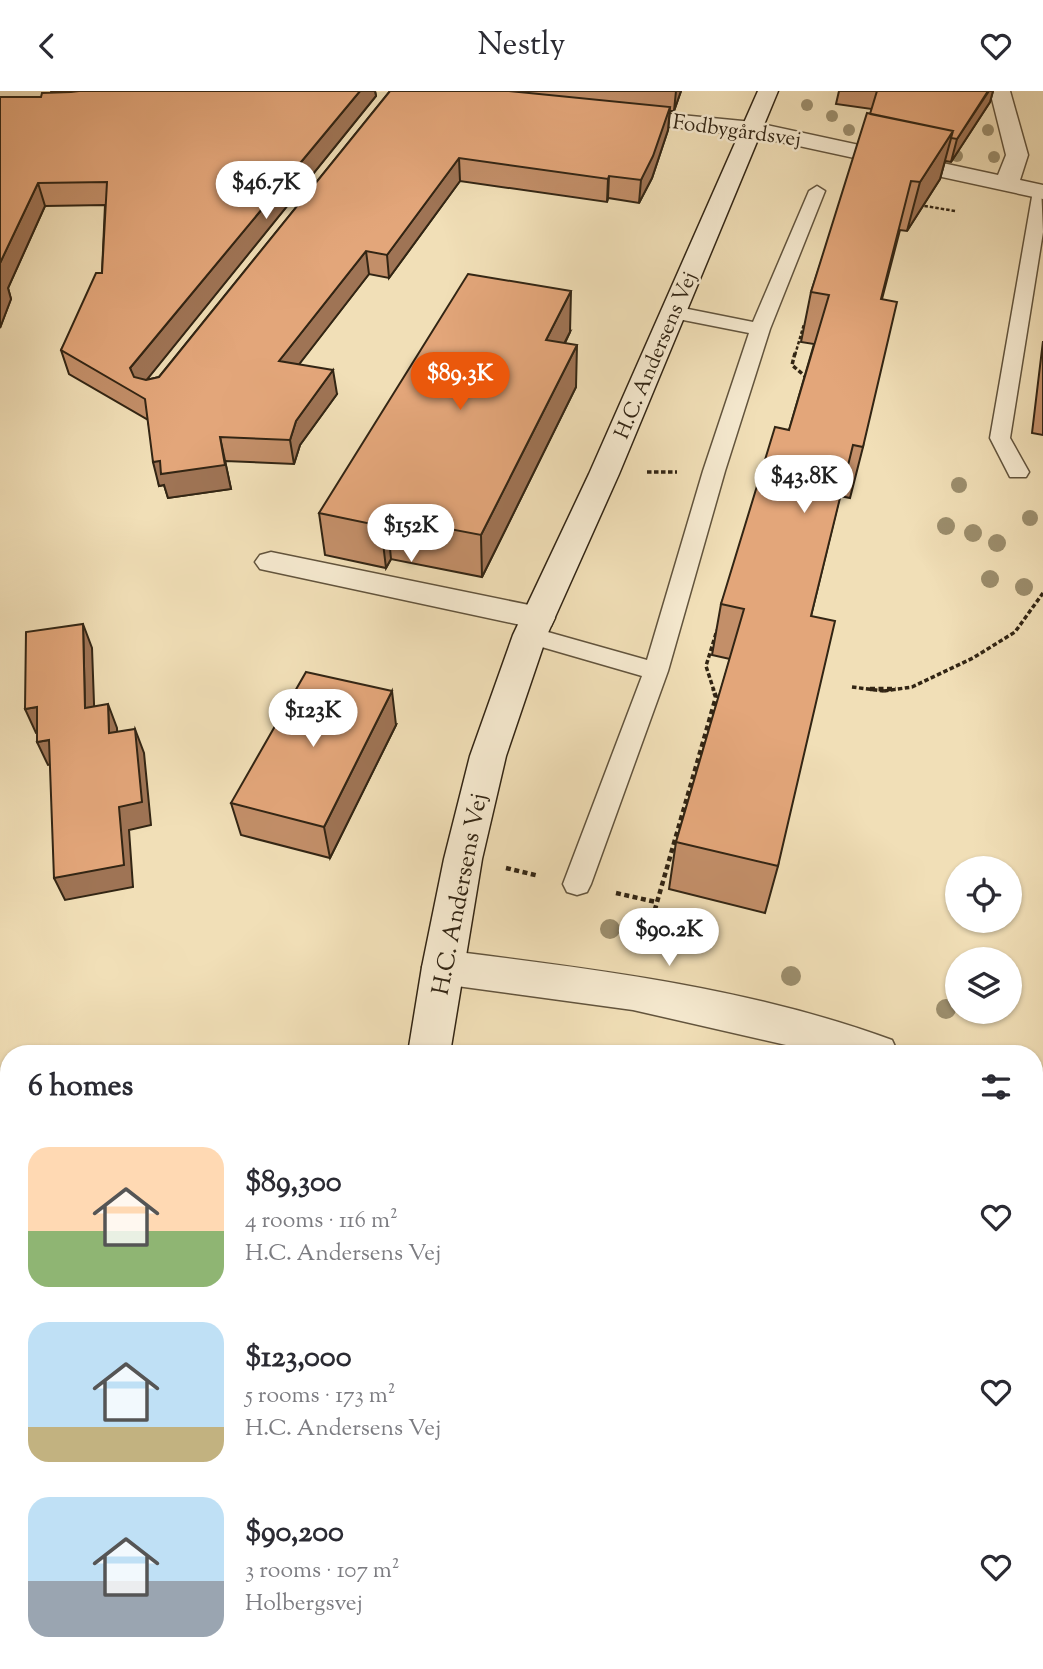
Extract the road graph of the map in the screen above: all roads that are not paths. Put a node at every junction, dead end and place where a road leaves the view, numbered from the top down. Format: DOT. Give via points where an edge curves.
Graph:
graph roads {
  1 [pos="768,91"];
  2 [pos="1000,91"];
  3 [pos="595,112"];
  4 [pos="754,129"];
  5 [pos="1007,183"];
  6 [pos="817,191"];
  7 [pos="1042,192"];
  8 [pos="673,312"];
  9 [pos="760,330"];
  10 [pos="1018,473"];
  11 [pos="271,562"];
  12 [pos="535,626"];
  13 [pos="656,671"];
  14 [pos="577,884"];
  15 [pos="442,967"];
  16 [pos="430,1045"];
  17 [pos="852,1045"];
  1 -- 4 [label="street, H.C. Andersens Vej"];
  2 -- 5 [label="street" via="1017,155"];
  3 -- 4 [label="street, Fodbygårdsvej"];
  4 -- 5 [label="street, Fodbygårdsvej"];
  4 -- 8 [label="street, H.C. Andersens Vej"];
  5 -- 7 [label="street, Fodbygårdsvej"];
  6 -- 9 [label="lane"];
  7 -- 10 [label="lane" via="1000,438"];
  8 -- 9 [label="lane"];
  8 -- 12 [label="street, H.C. Andersens Vej"];
  9 -- 13 [label="lane" via="713,471"];
  11 -- 12 [label="street"];
  12 -- 13 [label="lane"];
  12 -- 15 [label="street, H.C. Andersens Vej" via="488,756"];
  13 -- 14 [label="lane"];
  15 -- 16 [label="street, H.C. Andersens Vej"];
  15 -- 17 [label="street" via="633,992"];
}
